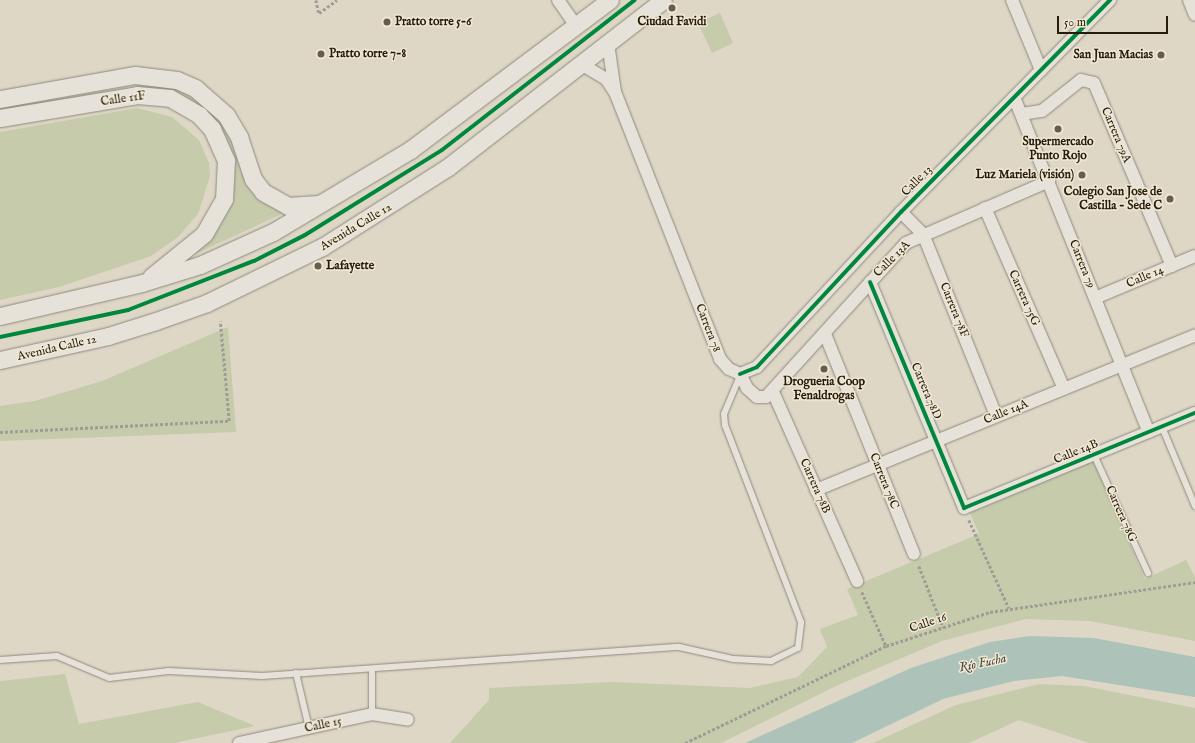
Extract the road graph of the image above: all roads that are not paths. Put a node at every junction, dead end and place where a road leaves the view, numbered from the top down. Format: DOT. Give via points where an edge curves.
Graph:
graph roads {
  1 [pos="558,0"];
  2 [pos="610,0"];
  3 [pos="663,0"];
  4 [pos="1012,0"];
  5 [pos="1110,0"];
  6 [pos="1189,0"];
  7 [pos="1195,15"];
  8 [pos="576,26"];
  9 [pos="608,42"];
  10 [pos="581,64"];
  11 [pos="1041,70"];
  12 [pos="615,92"];
  13 [pos="1014,97"];
  14 [pos="0,98"];
  15 [pos="1022,114"];
  16 [pos="0,118"];
  17 [pos="1049,181"];
  18 [pos="322,203"];
  19 [pos="985,208"];
  20 [pos="901,212"];
  21 [pos="923,234"];
  22 [pos="1195,256"];
  23 [pos="1172,266"];
  24 [pos="870,282"];
  25 [pos="142,283"];
  26 [pos="1096,298"];
  27 [pos="0,316"];
  28 [pos="824,334"];
  29 [pos="1195,335"];
  30 [pos="0,360"];
  31 [pos="1122,364"];
  32 [pos="740,374"];
  33 [pos="1064,388"];
  34 [pos="773,392"];
  35 [pos="1195,413"];
  36 [pos="996,416"];
  37 [pos="1162,427"];
  38 [pos="1149,432"];
  39 [pos="936,441"];
  40 [pos="1094,455"];
  41 [pos="878,465"];
  42 [pos="816,490"];
  43 [pos="1195,506"];
  44 [pos="964,508"];
  45 [pos="914,554"];
  46 [pos="1148,573"];
  47 [pos="857,581"];
  48 [pos="0,660"];
  49 [pos="372,670"];
  50 [pos="296,673"];
  51 [pos="372,714"];
  52 [pos="408,720"];
  53 [pos="309,728"];
  54 [pos="239,743"];
  1 -- 8 [label="street"];
  2 -- 8 [label="main road"];
  3 -- 9 [label="main road, Avenida Calle 12"];
  4 -- 11 [label="street"];
  5 -- 11 [label="street, Calle 13"];
  6 -- 7 [label="street"];
  8 -- 18 [label="main road" via="410,150"];
  9 -- 10 [label="main road, Avenida Calle 12"];
  9 -- 12 [label="street, Carrera 78"];
  10 -- 12 [label="street, Carrera 78" via="606,79"];
  10 -- 30 [label="main road, Avenida Calle 12" via="410,193 363,224 265,277 207,303 108,336"];
  11 -- 13 [label="street, Calle 13"];
  12 -- 32 [label="street, Carrera 78" via="720,359 729,369"];
  13 -- 15 [label="street, Carrera 79"];
  13 -- 20 [label="street, Calle 13"];
  14 -- 18 [label="main road, Calle 11F" via="135,75 177,80 195,88 226,115 239,137 253,179 263,192 288,206"];
  15 -- 17 [label="street, Carrera 79"];
  15 -- 23 [label="street, Carrera 79A" via="1042,111 1081,80 1094,83"];
  16 -- 25 [label="main road, Calle 11F" via="154,95 187,106 212,129 224,156 227,180 216,218 204,234"];
  17 -- 19 [label="street, Calle 13A"];
  17 -- 26 [label="street, Carrera 79"];
  18 -- 25 [label="main road" via="248,245"];
  19 -- 21 [label="street, Calle 13A"];
  19 -- 33 [label="street, Carrera 75G"];
  20 -- 21 [label="street, Carrera 78F"];
  20 -- 32 [label="street, Calle 13" via="757,367"];
  21 -- 24 [label="street, Calle 13A" via="906,243"];
  21 -- 36 [label="street, Carrera 78F"];
  22 -- 23 [label="street, Calle 14"];
  23 -- 26 [label="street, Calle 14"];
  24 -- 28 [label="street, Calle 13A"];
  24 -- 39 [label="street, Carrera 78D"];
  25 -- 27 [label="main road"];
  26 -- 31 [label="street, Carrera 79"];
  28 -- 34 [label="street, Calle 13A"];
  28 -- 41 [label="street, Carrera 78C"];
  29 -- 31 [label="street, Calle 14A"];
  31 -- 33 [label="street, Calle 14A"];
  31 -- 38 [label="street, Carrera 79"];
  32 -- 34 [label="street" via="747,388 757,396 766,397"];
  32 -- 49 [label="lane" via="724,414 725,425 801,622 798,648 771,661 734,659 679,647"];
  33 -- 36 [label="street, Calle 14A"];
  34 -- 42 [label="street, Carrera 78B"];
  35 -- 37 [label="street, Calle 14B"];
  36 -- 39 [label="street, Calle 14A"];
  37 -- 38 [label="street, Calle 14B"];
  37 -- 43 [label="lane"];
  38 -- 40 [label="street, Calle 14B"];
  39 -- 41 [label="street, Calle 14A"];
  39 -- 44 [label="street, Carrera 78D"];
  40 -- 44 [label="street, Calle 14B"];
  40 -- 46 [label="lane, Carrera 78G"];
  41 -- 42 [label="street, Calle 14A"];
  41 -- 45 [label="street, Carrera 78C"];
  42 -- 47 [label="street, Carrera 78B"];
  48 -- 50 [label="lane" via="57,656 109,678 169,671 262,676"];
  49 -- 50 [label="lane"];
  49 -- 51 [label="lane"];
  50 -- 53 [label="lane"];
  51 -- 52 [label="street, Calle 15"];
  51 -- 53 [label="street, Calle 15"];
  53 -- 54 [label="street, Calle 15"];
}
